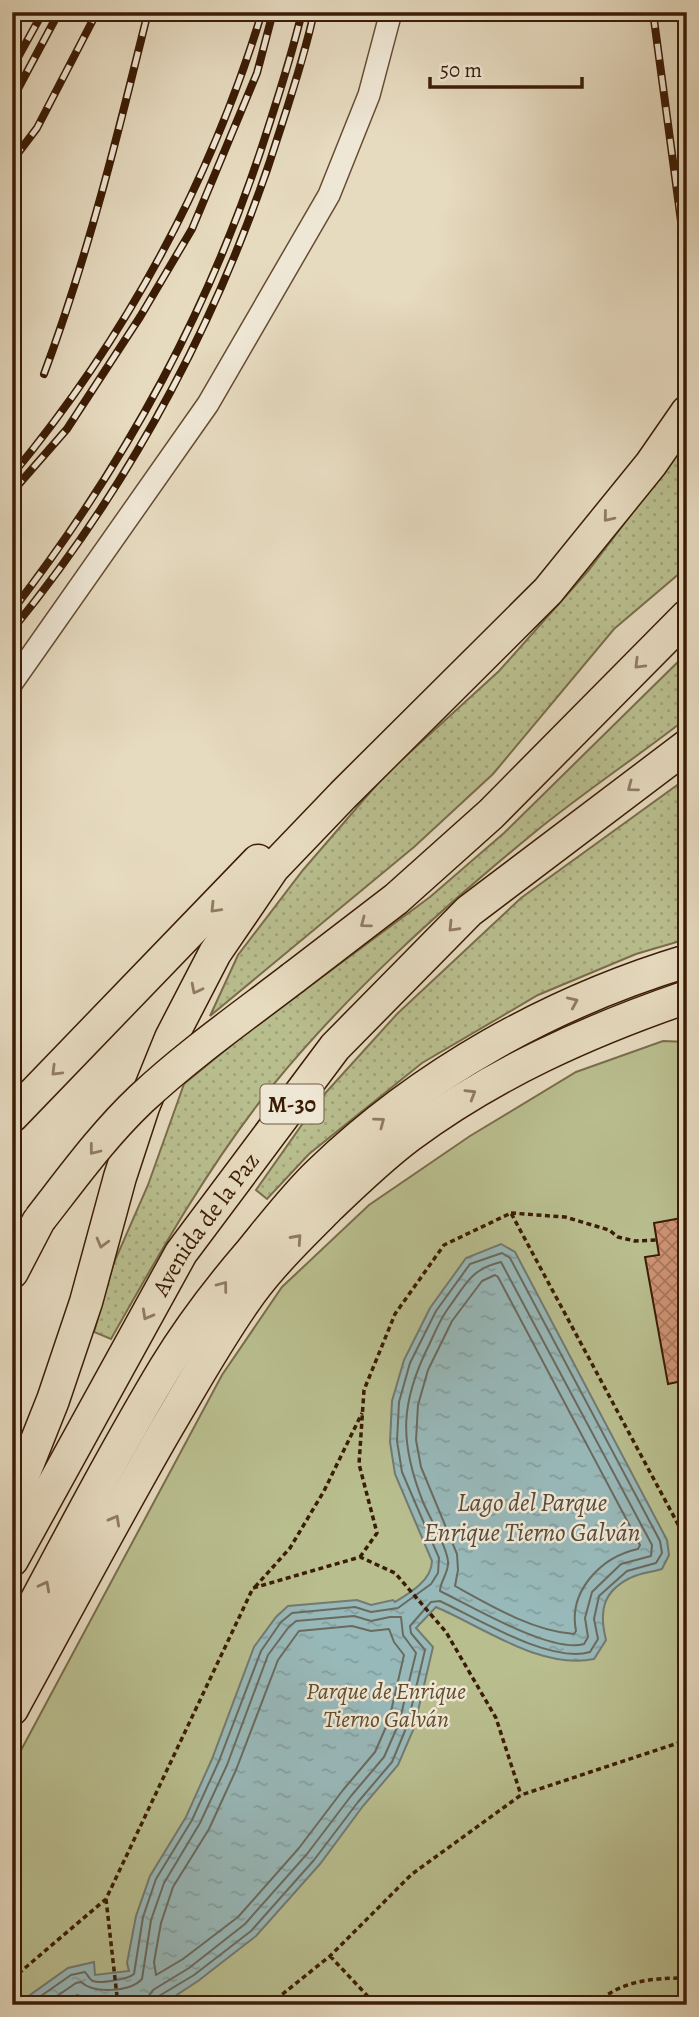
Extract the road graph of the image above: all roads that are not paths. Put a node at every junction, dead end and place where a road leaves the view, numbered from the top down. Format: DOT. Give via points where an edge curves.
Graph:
graph roads {
  1 [pos="390,12"];
  2 [pos="687,412"];
  3 [pos="548,591"];
  4 [pos="687,616"];
  5 [pos="12,683"];
  6 [pos="687,746"];
  7 [pos="687,961"];
  8 [pos="687,997"];
  9 [pos="12,1116"];
  10 [pos="39,1221"];
  11 [pos="12,1254"];
  12 [pos="12,1272"];
  13 [pos="12,1503"];
  14 [pos="12,1560"];
  15 [pos="12,1646"];
  16 [pos="12,1709"];
  1 -- 5 [label="lane" via="369,95 329,195 208,404"];
  2 -- 3 [label="highway, one-way"];
  3 -- 9 [label="highway, one-way" via="460,660 267,851"];
  3 -- 13 [label="highway, one-way" via="273,869 215,953 171,1038 143,1107 82,1315"];
  4 -- 10 [label="highway, one-way, bridge" via="491,814 396,899 140,1100"];
  6 -- 14 [label="highway, Avenida de la Paz / M-30, one-way" via="469,911 335,1047 181,1253"];
  15 -- 7 [label="highway, one-way" via="166,1367 230,1276 317,1175 360,1136 455,1067 541,1017 596,992"];
  16 -- 8 [label="highway, one-way" via="209,1356 252,1291 303,1233 408,1137 469,1095 538,1056 616,1021"];
  10 -- 11 [label="highway"];
  10 -- 12 [label="highway"];
}
